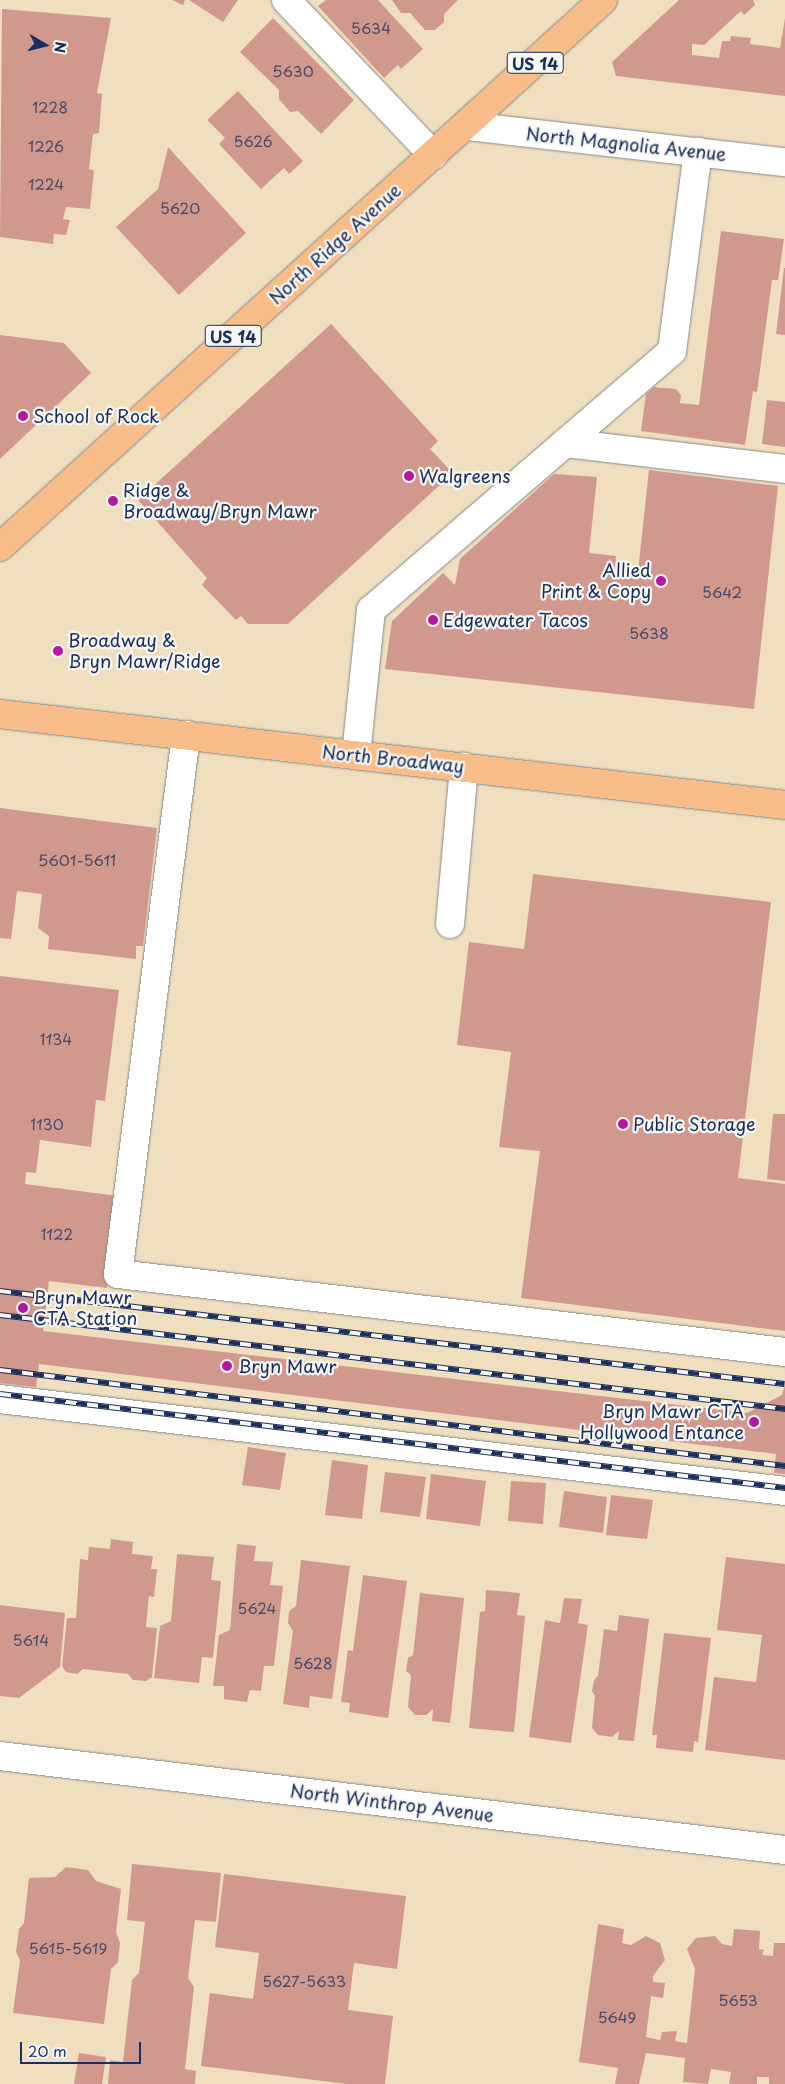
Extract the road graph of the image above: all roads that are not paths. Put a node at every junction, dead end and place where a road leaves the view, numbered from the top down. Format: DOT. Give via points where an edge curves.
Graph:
graph roads {
  1 [pos="286,0"];
  2 [pos="603,0"];
  3 [pos="467,126"];
  4 [pos="698,152"];
  5 [pos="432,155"];
  6 [pos="785,162"];
  7 [pos="565,443"];
  8 [pos="785,469"];
  9 [pos="0,547"];
  10 [pos="0,714"];
  11 [pos="186,735"];
  12 [pos="356,755"];
  13 [pos="464,767"];
  14 [pos="785,805"];
  15 [pos="450,924"];
  16 [pos="785,1352"];
  17 [pos="0,1399"];
  18 [pos="785,1491"];
  19 [pos="0,1756"];
  20 [pos="785,1850"];
  1 -- 5 [label="street"];
  2 -- 3 [label="main road, North Ridge Avenue / US 14"];
  3 -- 4 [label="street, North Magnolia Avenue"];
  3 -- 5 [label="main road, North Ridge Avenue / US 14"];
  4 -- 6 [label="street, North Magnolia Avenue"];
  4 -- 7 [label="street" via="672,351"];
  5 -- 9 [label="main road, North Ridge Avenue / US 14"];
  7 -- 8 [label="street"];
  7 -- 12 [label="street" via="371,610"];
  10 -- 11 [label="main road, North Broadway"];
  11 -- 12 [label="main road, North Broadway"];
  11 -- 16 [label="street" via="118,1274"];
  12 -- 13 [label="main road, North Broadway"];
  13 -- 14 [label="main road, North Broadway"];
  13 -- 15 [label="street"];
  17 -- 18 [label="street"];
  19 -- 20 [label="street, North Winthrop Avenue"];
}
